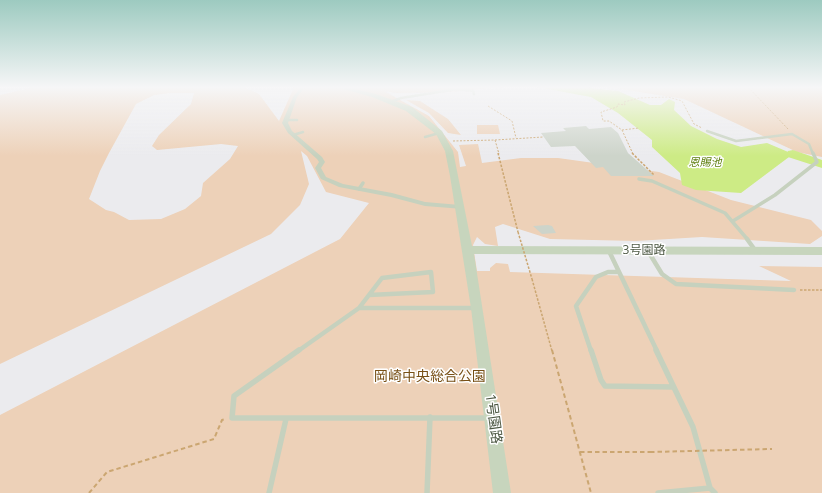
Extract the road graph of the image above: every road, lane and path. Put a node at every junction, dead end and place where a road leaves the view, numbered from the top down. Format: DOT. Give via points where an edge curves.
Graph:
graph roads {
  1 [pos="290,110"];
  2 [pos="409,110"];
  3 [pos="494,110"];
  4 [pos="609,110"];
  5 [pos="687,110"];
  6 [pos="770,110"];
  7 [pos="286,120"];
  8 [pos="297,120"];
  9 [pos="639,128"];
  10 [pos="622,130"];
  11 [pos="707,131"];
  12 [pos="303,132"];
  13 [pos="439,134"];
  14 [pos="792,134"];
  15 [pos="293,135"];
  16 [pos="425,137"];
  17 [pos="543,137"];
  18 [pos="516,138"];
  19 [pos="494,140"];
  20 [pos="444,142"];
  21 [pos="639,179"];
  22 [pos="363,182"];
  23 [pos="665,187"];
  24 [pos="359,189"];
  25 [pos="460,207"];
  26 [pos="733,221"];
  27 [pos="466,250"];
  28 [pos="609,251"];
  29 [pos="648,251"];
  30 [pos="755,251"];
  31 [pos="822,251"];
  32 [pos="619,272"];
  33 [pos="794,290"];
  34 [pos="822,290"];
  35 [pos="369,295"];
  36 [pos="359,308"];
  37 [pos="477,308"];
  38 [pos="673,387"];
  39 [pos="430,417"];
  40 [pos="232,418"];
  41 [pos="493,418"];
  42 [pos="286,419"];
  43 [pos="772,450"];
  44 [pos="580,452"];
  45 [pos="712,490"];
  46 [pos="89,493"];
  47 [pos="270,493"];
  48 [pos="427,493"];
  49 [pos="502,493"];
  50 [pos="591,493"];
  51 [pos="658,493"];
  1 -- 7 [label="street"];
  2 -- 13 [label="street" via="422,117"];
  3 -- 18 [label="path" via="512,121"];
  4 -- 10 [label="path" via="601,112 603,120"];
  5 -- 11 [label="path" via="694,124"];
  6 -- 14 [label="path"];
  7 -- 8 [label="lane"];
  7 -- 15 [label="street" via="285,123"];
  9 -- 10 [label="path"];
  10 -- 23 [label="path" via="632,153"];
  11 -- 14 [label="lane" via="736,141"];
  12 -- 15 [label="lane"];
  13 -- 16 [label="lane"];
  13 -- 20 [label="street"];
  14 -- 26 [label="lane" via="809,144 817,162 776,196"];
  15 -- 24 [label="street" via="320,158 322,162 318,168 323,178 341,186"];
  17 -- 18 [label="path"];
  18 -- 19 [label="path"];
  19 -- 20 [label="path"];
  19 -- 44 [label="path, bridge"];
  20 -- 25 [label="street" via="452,160"];
  21 -- 23 [label="lane"];
  22 -- 24 [label="lane"];
  23 -- 26 [label="lane" via="716,208"];
  24 -- 25 [label="street" via="425,204"];
  25 -- 27 [label="street, 1号園路"];
  26 -- 30 [label="lane"];
  27 -- 28 [label="street, 3号園路"];
  27 -- 37 [label="street, 1号園路"];
  28 -- 29 [label="street, 3号園路"];
  28 -- 32 [label="lane"];
  29 -- 30 [label="street, 3号園路"];
  29 -- 33 [label="lane" via="662,274 676,284"];
  30 -- 31 [label="street, 3号園路"];
  32 -- 38 [label="lane"];
  32 -- 38 [label="lane" via="596,276 576,306 601,380 605,386"];
  33 -- 34 [label="path"];
  35 -- 35 [label="lane" via="382,278 431,272 433,292"];
  35 -- 36 [label="lane"];
  36 -- 37 [label="lane"];
  36 -- 40 [label="lane" via="234,396"];
  37 -- 41 [label="street, 1号園路"];
  38 -- 45 [label="lane" via="693,427"];
  39 -- 41 [label="lane"];
  39 -- 42 [label="lane"];
  39 -- 48 [label="lane"];
  40 -- 42 [label="lane"];
  40 -- 46 [label="path" via="222,420 214,439 107,472"];
  41 -- 49 [label="street, 1号園路"];
  42 -- 47 [label="lane"];
  43 -- 44 [label="path, bridge"];
  44 -- 50 [label="path"];
  45 -- 51 [label="lane"];
}
